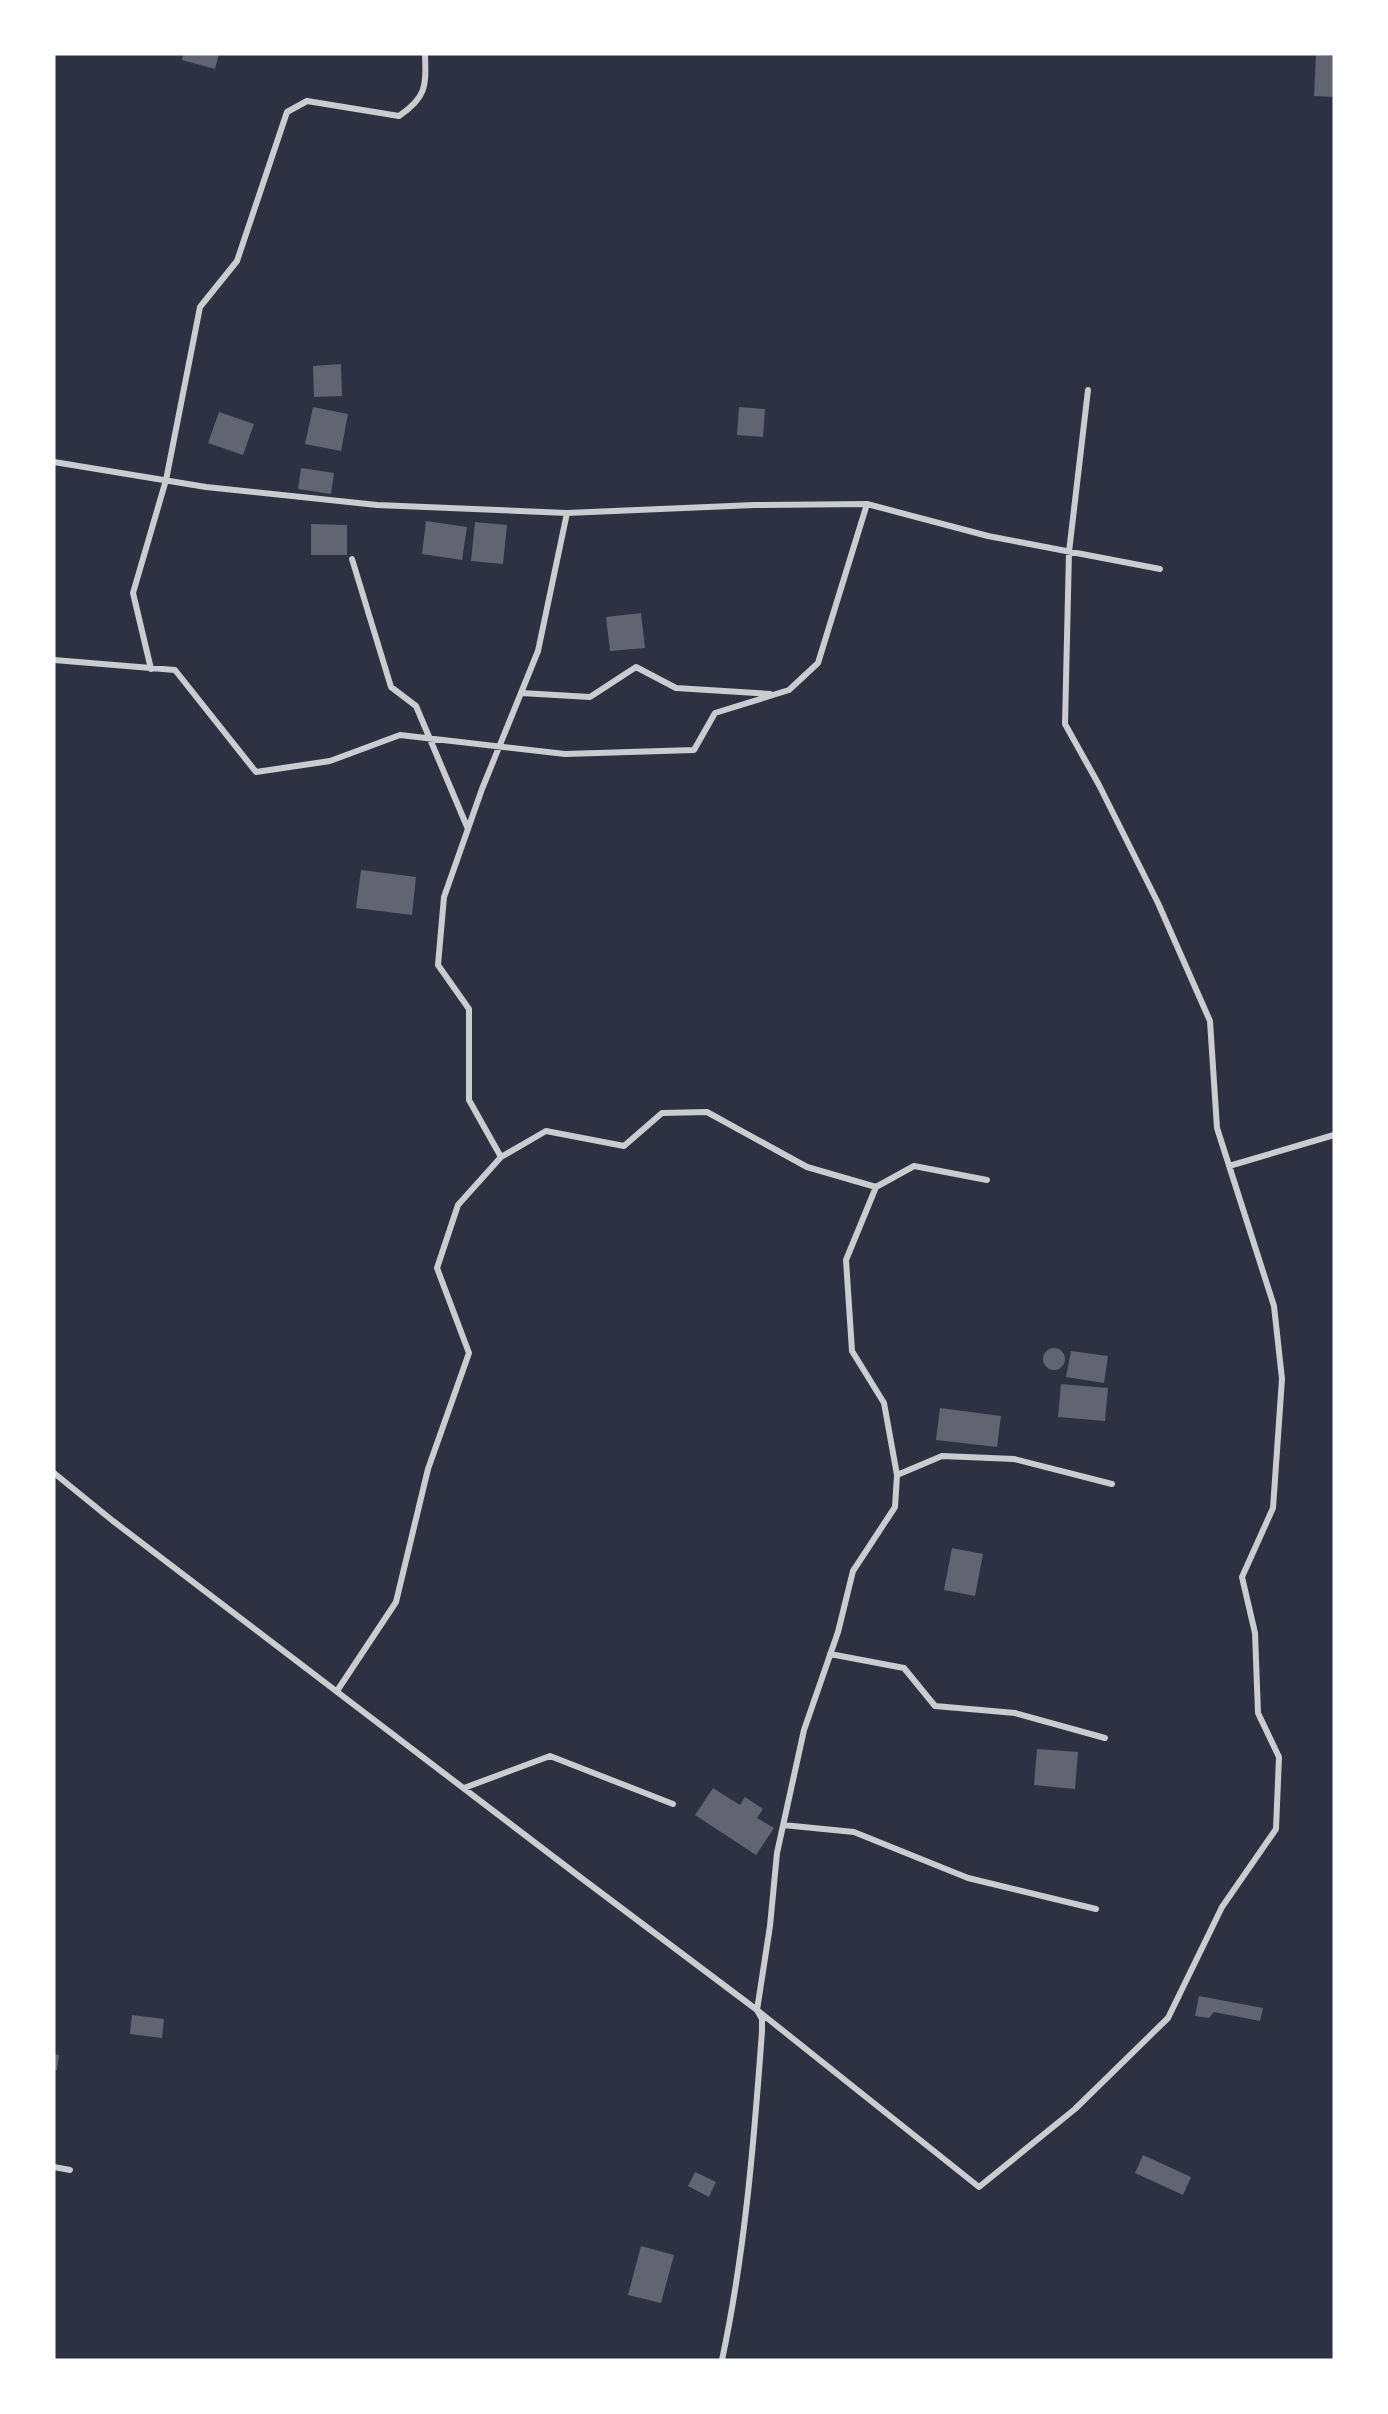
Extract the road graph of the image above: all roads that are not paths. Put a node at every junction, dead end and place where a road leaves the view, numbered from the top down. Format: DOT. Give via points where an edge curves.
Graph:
graph roads {
  1 [pos="425,54"];
  2 [pos="1088,390"];
  3 [pos="54,462"];
  4 [pos="166,480"];
  5 [pos="867,504"];
  6 [pos="567,513"];
  7 [pos="1069,552"];
  8 [pos="352,559"];
  9 [pos="1160,569"];
  10 [pos="54,660"];
  11 [pos="151,669"];
  12 [pos="521,693"];
  13 [pos="776,694"];
  14 [pos="428,738"];
  15 [pos="500,745"];
  16 [pos="468,829"];
  17 [pos="1334,1135"];
  18 [pos="501,1157"];
  19 [pos="1229,1166"];
  20 [pos="987,1180"];
  21 [pos="876,1187"];
  22 [pos="54,1473"];
  23 [pos="897,1475"];
  24 [pos="1112,1484"];
  25 [pos="830,1654"];
  26 [pos="337,1691"];
  27 [pos="1106,1737"];
  28 [pos="464,1788"];
  29 [pos="673,1804"];
  30 [pos="783,1825"];
  31 [pos="1096,1909"];
  32 [pos="757,2010"];
  33 [pos="54,2167"];
  34 [pos="70,2170"];
  35 [pos="722,2360"];
  1 -- 4 [label="street" via="426,84 414,106 399,116 308,101 287,112 237,261 200,308"];
  2 -- 7 [label="street"];
  3 -- 4 [label="street"];
  4 -- 6 [label="street" via="377,505"];
  4 -- 11 [label="street" via="133,593"];
  5 -- 6 [label="street"];
  5 -- 7 [label="street" via="988,536"];
  5 -- 13 [label="street" via="818,663 789,690"];
  6 -- 12 [label="street" via="537,651"];
  7 -- 9 [label="street"];
  7 -- 19 [label="street" via="1065,724 1158,903 1210,1021 1217,1128"];
  8 -- 14 [label="street" via="391,687 416,706"];
  10 -- 11 [label="street"];
  11 -- 14 [label="street" via="175,670 256,772 330,761 400,735"];
  12 -- 13 [label="street" via="590,697 636,667 676,688"];
  12 -- 15 [label="street"];
  13 -- 15 [label="street" via="716,713 694,750 565,754"];
  14 -- 15 [label="street"];
  14 -- 16 [label="street"];
  15 -- 16 [label="street"];
  16 -- 18 [label="street" via="444,897 438,965 469,1009 469,1100"];
  17 -- 19 [label="street"];
  18 -- 21 [label="street" via="546,1131 624,1146 662,1113 707,1112 807,1167"];
  18 -- 26 [label="street" via="458,1205 437,1268 469,1353 428,1470 396,1602"];
  19 -- 32 [label="street" via="1274,1306 1282,1379 1273,1508 1242,1576 1255,1633 1258,1713 1279,1757 1276,1829 1222,1907 1168,2018 1075,2109 979,2187"];
  20 -- 21 [label="street" via="914,1166"];
  21 -- 23 [label="street" via="846,1260 852,1351 884,1402"];
  22 -- 26 [label="street"];
  23 -- 24 [label="street" via="942,1456 1004,1458"];
  23 -- 25 [label="street" via="895,1507 853,1571"];
  25 -- 27 [label="street" via="904,1668 935,1706 1015,1713"];
  25 -- 30 [label="street" via="804,1730"];
  26 -- 28 [label="street"];
  28 -- 29 [label="street" via="550,1756"];
  28 -- 32 [label="street"];
  30 -- 31 [label="street" via="854,1832 968,1878"];
  30 -- 32 [label="street"];
  32 -- 35 [label="street" via="762,2031 753,2145 735,2298"];
  33 -- 34 [label="street"];
}
